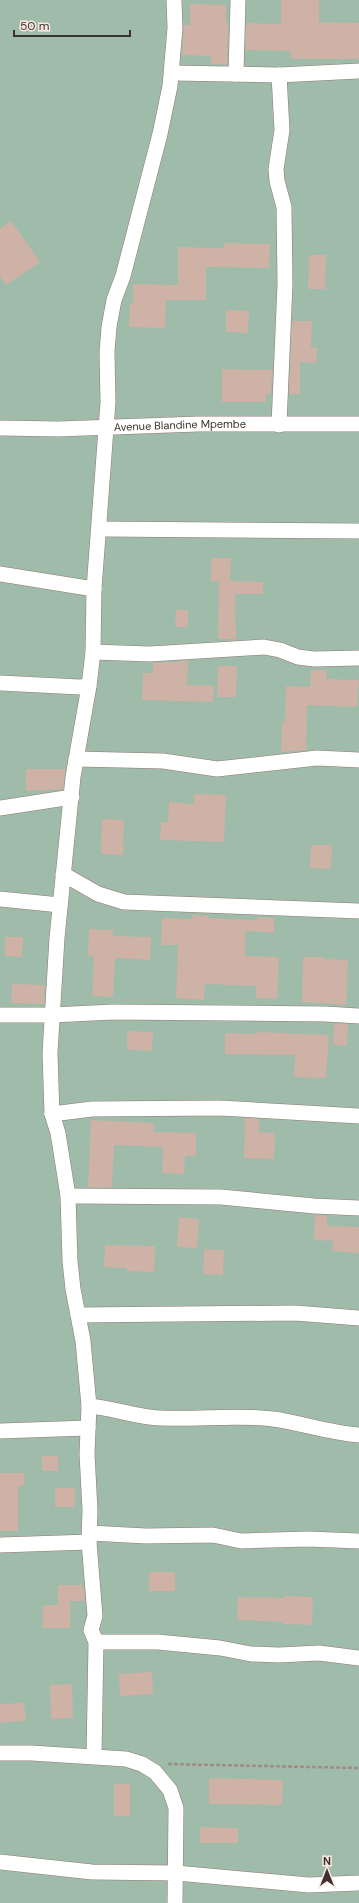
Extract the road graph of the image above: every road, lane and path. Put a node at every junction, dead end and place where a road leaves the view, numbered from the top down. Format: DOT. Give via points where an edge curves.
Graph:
graph roads {
  1 [pos="174,0"];
  2 [pos="238,0"];
  3 [pos="359,71"];
  4 [pos="172,73"];
  5 [pos="236,74"];
  6 [pos="279,75"];
  7 [pos="359,424"];
  8 [pos="279,425"];
  9 [pos="107,427"];
  10 [pos="0,428"];
  11 [pos="99,529"];
  12 [pos="359,531"];
  13 [pos="0,574"];
  14 [pos="94,589"];
  15 [pos="93,652"];
  16 [pos="359,658"];
  17 [pos="0,683"];
  18 [pos="89,686"];
  19 [pos="76,759"];
  20 [pos="359,760"];
  21 [pos="72,797"];
  22 [pos="0,808"];
  23 [pos="63,874"];
  24 [pos="0,899"];
  25 [pos="60,905"];
  26 [pos="359,911"];
  27 [pos="0,1015"];
  28 [pos="52,1015"];
  29 [pos="359,1016"];
  30 [pos="52,1114"];
  31 [pos="359,1116"];
  32 [pos="68,1196"];
  33 [pos="359,1208"];
  34 [pos="78,1315"];
  35 [pos="359,1318"];
  36 [pos="89,1406"];
  37 [pos="88,1428"];
  38 [pos="0,1431"];
  39 [pos="359,1436"];
  40 [pos="89,1537"];
  41 [pos="359,1541"];
  42 [pos="0,1545"];
  43 [pos="96,1642"];
  44 [pos="359,1658"];
  45 [pos="0,1753"];
  46 [pos="94,1756"];
  47 [pos="142,1764"];
  48 [pos="359,1768"];
  49 [pos="0,1862"];
  50 [pos="176,1873"];
  51 [pos="359,1883"];
  52 [pos="175,1903"];
  1 -- 4 [label="street"];
  2 -- 5 [label="street"];
  3 -- 6 [label="street"];
  4 -- 5 [label="street"];
  4 -- 9 [label="street" via="160,134 123,276 112,308 107,338"];
  5 -- 6 [label="street"];
  6 -- 8 [label="street" via="282,130 276,169 284,207 285,284"];
  7 -- 8 [label="street, Avenue Blandine Mpembe"];
  8 -- 9 [label="street, Avenue Blandine Mpembe"];
  9 -- 10 [label="street, Avenue Blandine Mpembe"];
  9 -- 11 [label="street"];
  11 -- 12 [label="street"];
  11 -- 14 [label="street"];
  13 -- 14 [label="street"];
  14 -- 15 [label="street"];
  15 -- 16 [label="street" via="150,654 264,647 314,659"];
  15 -- 18 [label="street"];
  17 -- 18 [label="street"];
  18 -- 19 [label="street"];
  19 -- 20 [label="street" via="163,761 217,770 318,758"];
  19 -- 21 [label="street"];
  21 -- 22 [label="street"];
  21 -- 23 [label="street"];
  23 -- 25 [label="street"];
  23 -- 26 [label="street" via="98,894 124,902"];
  24 -- 25 [label="street"];
  25 -- 28 [label="street"];
  27 -- 28 [label="street"];
  28 -- 29 [label="street" via="121,1012"];
  28 -- 30 [label="street"];
  30 -- 31 [label="street" via="92,1109 220,1108"];
  30 -- 32 [label="street" via="58,1133"];
  32 -- 33 [label="street" via="222,1197"];
  32 -- 34 [label="street" via="70,1260"];
  34 -- 35 [label="street" via="295,1313"];
  34 -- 36 [label="street"];
  36 -- 37 [label="street"];
  36 -- 39 [label="street" via="110,1408 145,1417 272,1419"];
  37 -- 38 [label="street"];
  37 -- 40 [label="street"];
  40 -- 41 [label="street" via="214,1535 241,1541"];
  40 -- 42 [label="street"];
  40 -- 43 [label="street" via="94,1616 91,1630"];
  43 -- 44 [label="street" via="158,1642 251,1654 319,1653"];
  43 -- 46 [label="street"];
  45 -- 46 [label="street"];
  46 -- 47 [label="street" via="126,1759"];
  47 -- 48 [label="path"];
  47 -- 50 [label="street" via="155,1772 170,1790 176,1808"];
  49 -- 50 [label="street" via="92,1872"];
  50 -- 51 [label="street" via="309,1885"];
  50 -- 52 [label="street"];
}
